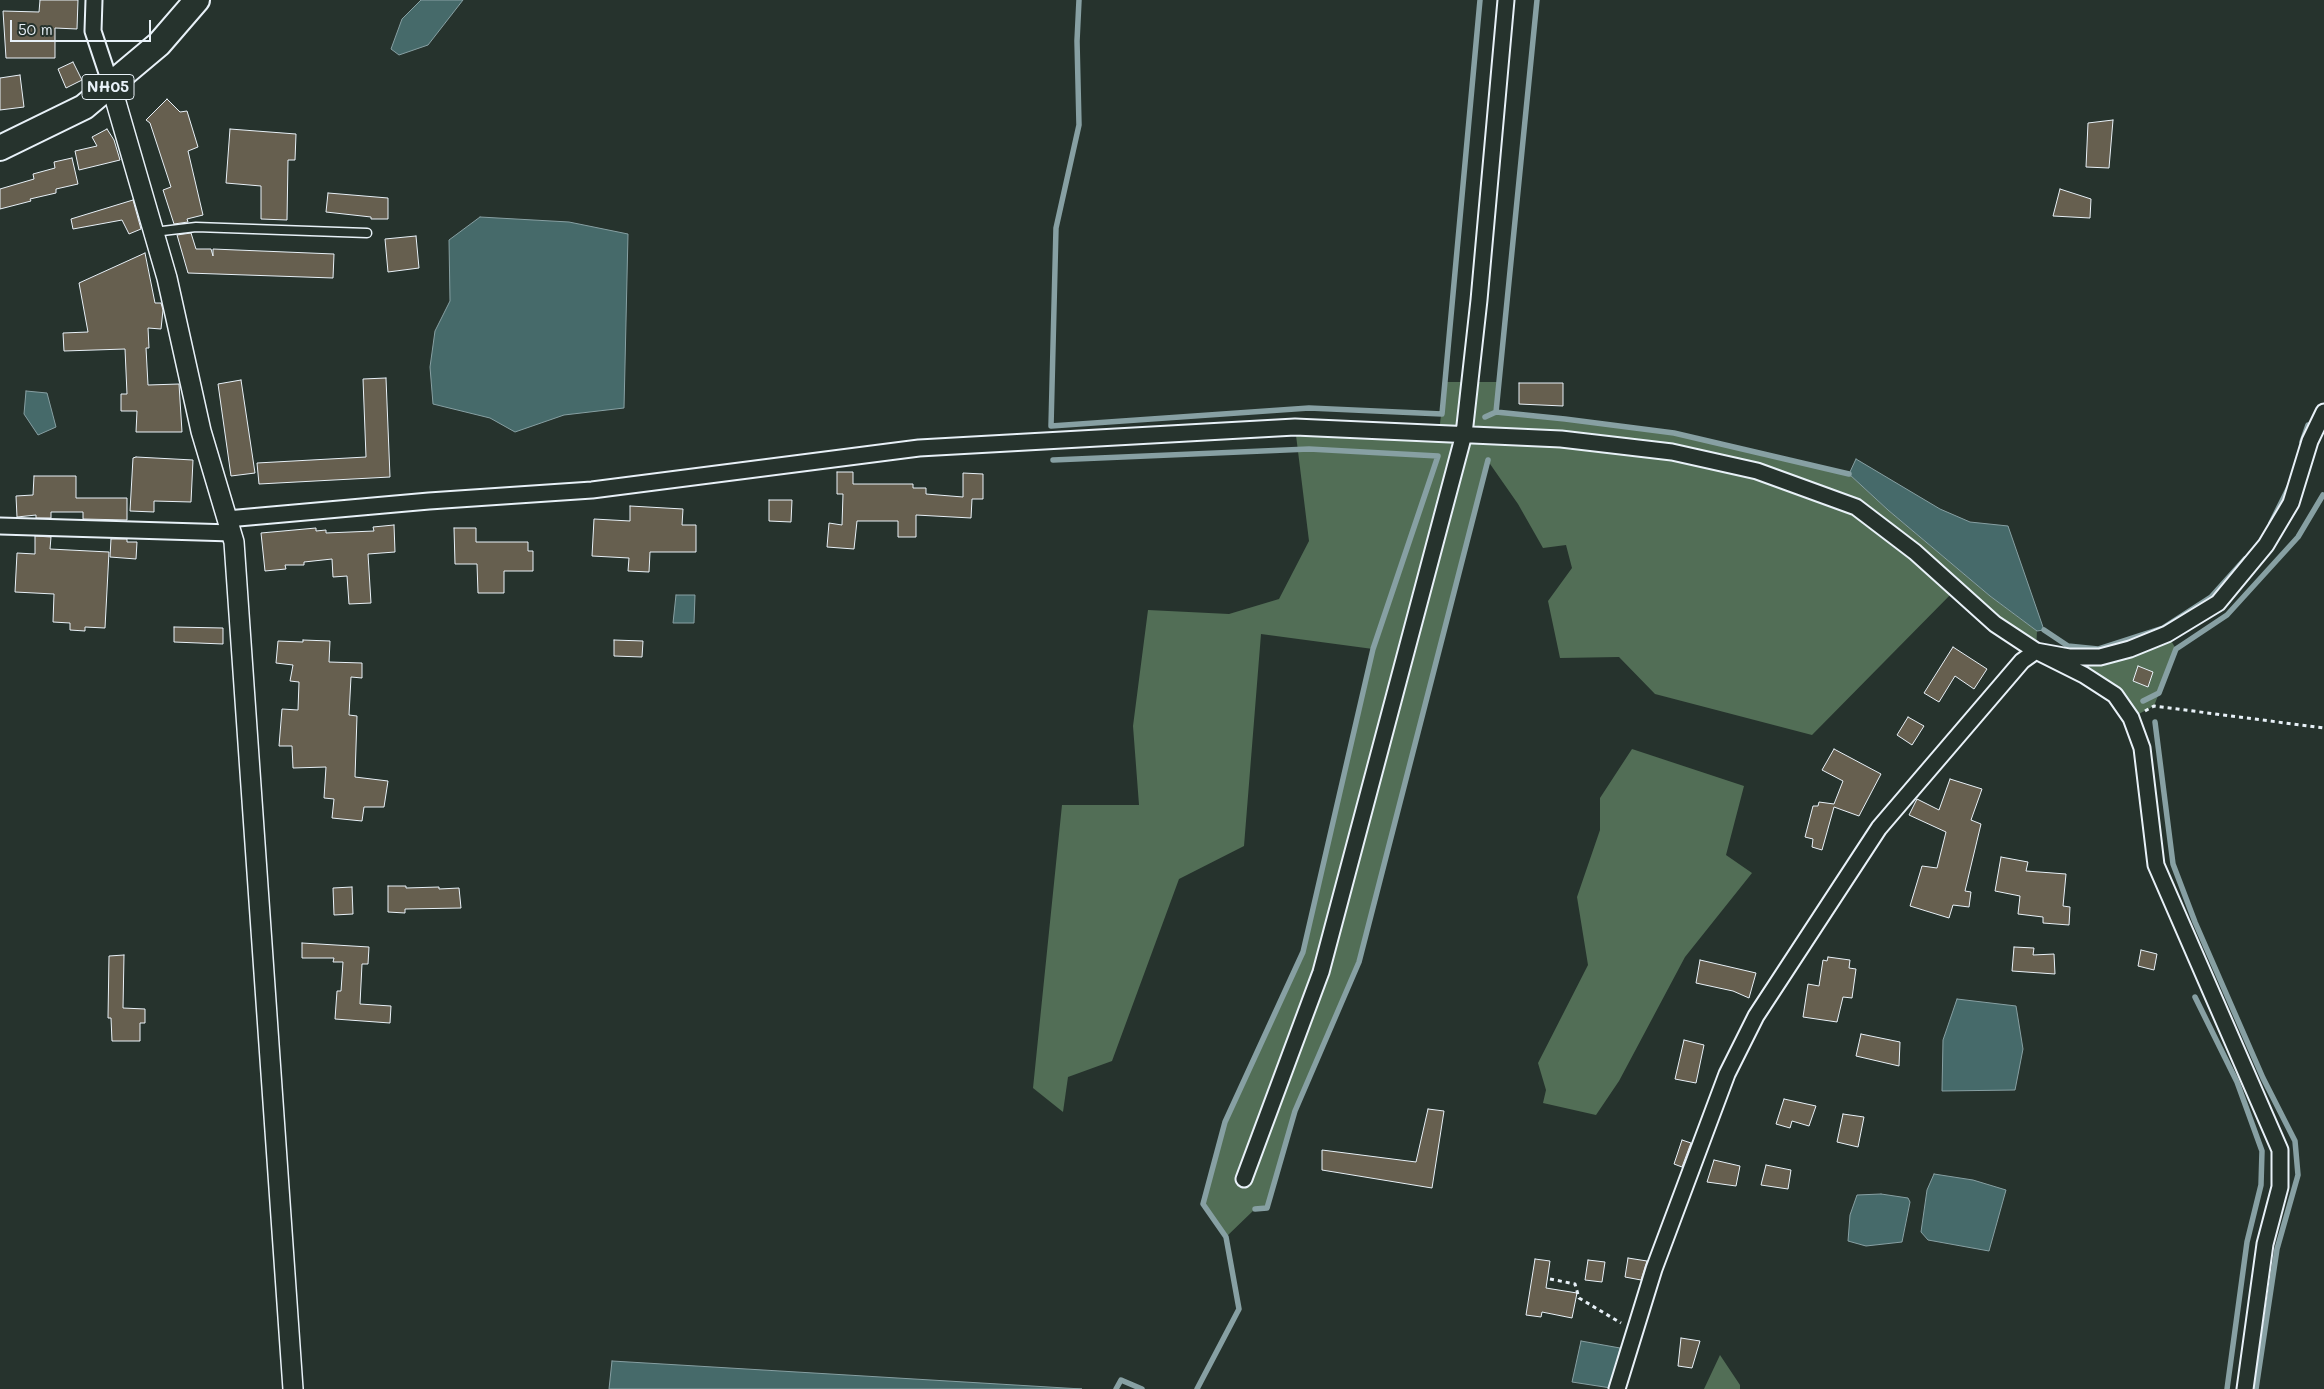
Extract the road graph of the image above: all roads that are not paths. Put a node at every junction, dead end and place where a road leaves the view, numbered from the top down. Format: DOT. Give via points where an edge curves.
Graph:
graph roads {
  1 [pos="94,0"];
  2 [pos="197,0"];
  3 [pos="1506,0"];
  4 [pos="111,85"];
  5 [pos="0,148"];
  6 [pos="154,232"];
  7 [pos="367,233"];
  8 [pos="2324,412"];
  9 [pos="1464,434"];
  10 [pos="0,526"];
  11 [pos="230,526"];
  12 [pos="2036,651"];
  13 [pos="1244,1179"];
  14 [pos="293,1389"];
  15 [pos="1617,1389"];
  16 [pos="2244,1389"];
  1 -- 4 [label="street" via="92,31"];
  2 -- 4 [label="main road, NH05" via="159,44"];
  3 -- 9 [label="street" via="1480,300"];
  4 -- 5 [label="main road, NH05" via="84,107"];
  4 -- 6 [label="street"];
  6 -- 7 [label="lane" via="196,227"];
  6 -- 11 [label="street" via="201,431"];
  8 -- 12 [label="street" via="2310,440 2291,503 2266,545 2218,603 2167,634 2100,657 2069,657"];
  9 -- 11 [label="street" via="1295,427 919,448 592,490 430,501"];
  9 -- 12 [label="street" via="1560,439 1672,452 1757,470 1856,507 1915,552 1996,624"];
  9 -- 13 [label="street" via="1321,972"];
  10 -- 11 [label="street"];
  11 -- 14 [label="street" via="234,542"];
  12 -- 15 [label="street" via="2022,661 1879,828 1756,1016 1727,1074 1654,1269"];
  12 -- 16 [label="street" via="2084,675 2114,695 2131,718 2142,748 2156,865 2280,1150 2280,1187 2265,1244"];
}
